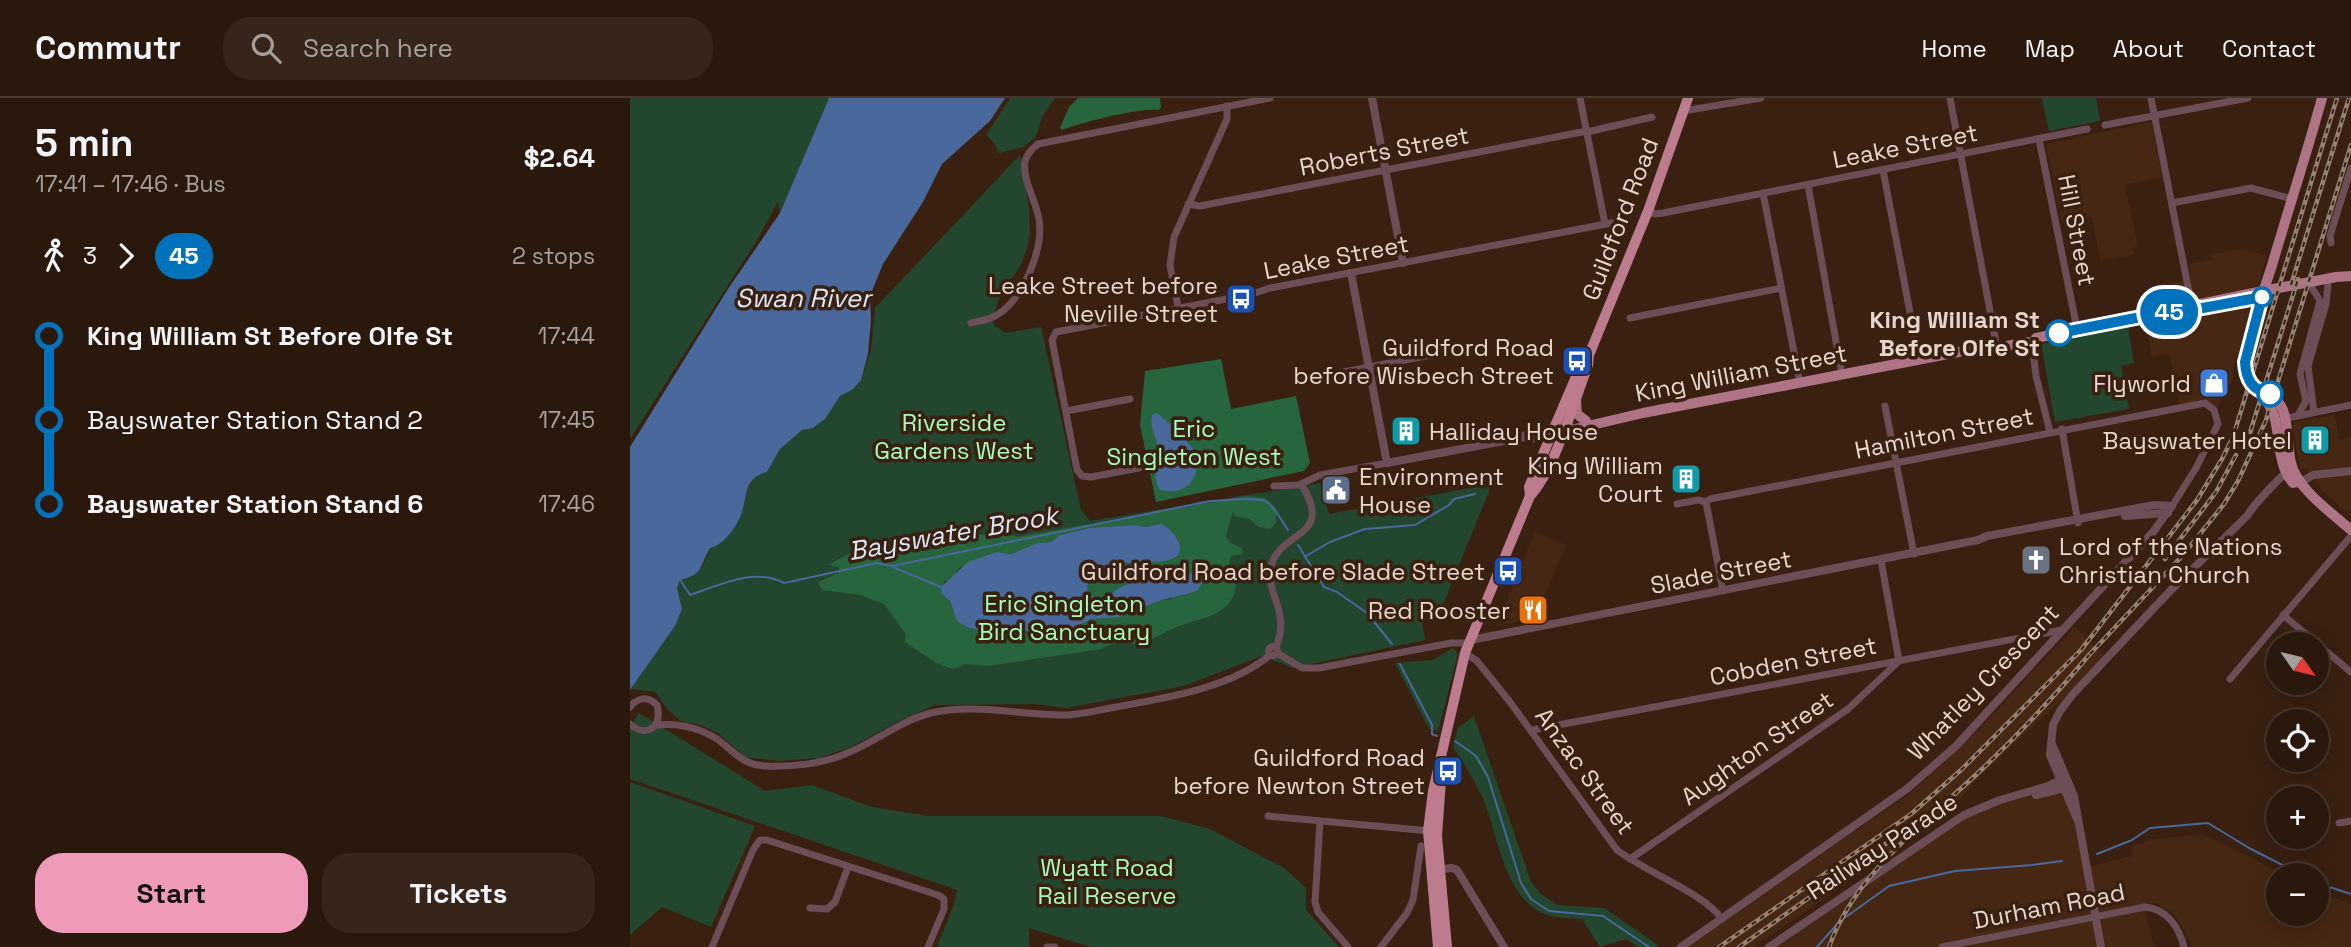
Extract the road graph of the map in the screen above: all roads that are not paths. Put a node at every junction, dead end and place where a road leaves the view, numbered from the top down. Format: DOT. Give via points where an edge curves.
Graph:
graph roads {
  1 [pos="1270,98"];
  2 [pos="1372,98"];
  3 [pos="1580,98"];
  4 [pos="1688,98"];
  5 [pos="1761,98"];
  6 [pos="1950,98"];
  7 [pos="2151,98"];
  8 [pos="2248,98"];
  9 [pos="2322,98"];
  10 [pos="1237,101"];
  11 [pos="1227,106"];
  12 [pos="1683,111"];
  13 [pos="1652,117"];
  14 [pos="2155,117"];
  15 [pos="2105,125"];
  16 [pos="2087,129"];
  17 [pos="1587,131"];
  18 [pos="2039,139"];
  19 [pos="1961,154"];
  20 [pos="2351,168"];
  21 [pos="1883,170"];
  22 [pos="1386,171"];
  23 [pos="1808,185"];
  24 [pos="1763,193"];
  25 [pos="2292,199"];
  26 [pos="2172,203"];
  27 [pos="1188,204"];
  28 [pos="1648,211"];
  29 [pos="1627,220"];
  30 [pos="1605,224"];
  31 [pos="2331,243"];
  32 [pos="1404,263"];
  33 [pos="1351,273"];
  34 [pos="2346,277"];
  35 [pos="2329,284"];
  36 [pos="2311,286"];
  37 [pos="1781,288"];
  38 [pos="2262,294"];
  39 [pos="1178,307"];
  40 [pos="2192,307"];
  41 [pos="1630,318"];
  42 [pos="971,323"];
  43 [pos="2077,329"];
  44 [pos="2031,340"];
  45 [pos="1997,345"];
  46 [pos="1451,351"];
  47 [pos="1589,355"];
  48 [pos="1919,360"];
  49 [pos="1368,367"];
  50 [pos="1842,375"];
  51 [pos="1298,381"];
  52 [pos="1800,383"];
  53 [pos="1576,396"];
  54 [pos="1130,399"];
  55 [pos="1885,405"];
  56 [pos="2351,405"];
  57 [pos="1066,411"];
  58 [pos="2314,412"];
  59 [pos="2216,413"];
  60 [pos="2298,415"];
  61 [pos="2281,419"];
  62 [pos="1586,421"];
  63 [pos="1599,422"];
  64 [pos="2062,429"];
  65 [pos="1559,430"];
  66 [pos="2050,432"];
  67 [pos="1387,463"];
  68 [pos="1894,463"];
  69 [pos="1143,467"];
  70 [pos="2351,471"];
  71 [pos="2296,480"];
  72 [pos="1301,484"];
  73 [pos="1275,486"];
  74 [pos="1706,502"];
  75 [pos="1677,503"];
  76 [pos="2170,509"];
  77 [pos="2078,521"];
  78 [pos="2351,530"];
  79 [pos="2351,536"];
  80 [pos="1914,554"];
  81 [pos="1881,560"];
  82 [pos="1723,592"];
  83 [pos="2283,614"];
  84 [pos="2062,630"];
  85 [pos="1468,644"];
  86 [pos="1274,652"];
  87 [pos="1899,660"];
  88 [pos="2351,673"];
  89 [pos="2230,679"];
  90 [pos="630,706"];
  91 [pos="630,724"];
  92 [pos="656,725"];
  93 [pos="1532,730"];
  94 [pos="2066,783"];
  95 [pos="1268,816"];
  96 [pos="1320,821"];
  97 [pos="2351,821"];
  98 [pos="2339,823"];
  99 [pos="1433,831"];
  100 [pos="1421,846"];
  101 [pos="1630,859"];
  102 [pos="848,867"];
  103 [pos="1435,870"];
  104 [pos="810,908"];
  105 [pos="2095,916"];
  106 [pos="1721,918"];
  107 [pos="712,947"];
  108 [pos="928,947"];
  109 [pos="1047,947"];
  110 [pos="1055,947"];
  111 [pos="1348,947"];
  112 [pos="1381,947"];
  113 [pos="1438,947"];
  114 [pos="1447,947"];
  115 [pos="1504,947"];
  116 [pos="1681,947"];
  117 [pos="1769,947"];
  118 [pos="1942,947"];
  119 [pos="2101,947"];
  120 [pos="2185,947"];
  1 -- 10 [label="street"];
  2 -- 22 [label="street"];
  3 -- 17 [label="street"];
  4 -- 12 [label="highway, Guildford Road"];
  5 -- 12 [label="street"];
  6 -- 19 [label="street"];
  7 -- 14 [label="street"];
  8 -- 14 [label="street"];
  9 -- 25 [label="main road"];
  10 -- 11 [label="street"];
  11 -- 27 [label="street" via="1227,119"];
  11 -- 42 [label="street" via="1034,147 1026,160 1039,220 1033,265 1004,310"];
  12 -- 28 [label="highway, Guildford Road"];
  13 -- 17 [label="street, Roberts Street"];
  14 -- 15 [label="street"];
  14 -- 26 [label="street"];
  16 -- 18 [label="street, Leake Street"];
  17 -- 22 [label="street, Roberts Street"];
  17 -- 30 [label="street"];
  18 -- 19 [label="street, Leake Street"];
  18 -- 43 [label="street, Hill Street"];
  19 -- 21 [label="street, Leake Street"];
  19 -- 45 [label="street"];
  20 -- 31 [label="street"];
  21 -- 23 [label="street, Leake Street"];
  21 -- 48 [label="street"];
  22 -- 27 [label="street, Roberts Street" via="1200,206"];
  22 -- 32 [label="street"];
  23 -- 24 [label="street, Leake Street"];
  23 -- 50 [label="street"];
  24 -- 28 [label="street, Leake Street" via="1657,214"];
  24 -- 37 [label="street"];
  25 -- 26 [label="street" via="2251,188"];
  25 -- 38 [label="main road"];
  26 -- 40 [label="street"];
  27 -- 39 [label="street" via="1170,255"];
  28 -- 47 [label="highway, Guildford Road"];
  29 -- 30 [label="street, Leake Street"];
  30 -- 32 [label="street, Leake Street"];
  32 -- 33 [label="street, Leake Street"];
  33 -- 39 [label="street, Leake Street"];
  33 -- 49 [label="street"];
  34 -- 35 [label="main road"];
  34 -- 38 [label="main road"];
  35 -- 36 [label="main road"];
  35 -- 58 [label="street" via="2308,366"];
  36 -- 38 [label="main road"];
  36 -- 60 [label="street" via="2320,300 2301,367 2306,401"];
  37 -- 41 [label="street"];
  37 -- 52 [label="street"];
  38 -- 40 [label="main road, King William Street"];
  38 -- 40 [label="main road, King William Street"];
  38 -- 61 [label="main road" via="2245,373 2252,386 2278,401"];
  39 -- 57 [label="street, Leake Street" via="1054,334"];
  40 -- 43 [label="main road, King William Street"];
  43 -- 44 [label="main road, King William Street"];
  44 -- 45 [label="main road, King William Street"];
  44 -- 66 [label="street"];
  45 -- 48 [label="main road, King William Street"];
  46 -- 49 [label="street"];
  47 -- 53 [label="highway, Guildford Road"];
  47 -- 65 [label="highway, Guildford Road" via="1582,363"];
  48 -- 50 [label="main road, King William Street"];
  49 -- 51 [label="street"];
  49 -- 67 [label="street"];
  50 -- 52 [label="main road, King William Street"];
  52 -- 63 [label="main road, King William Street"];
  53 -- 62 [label="main road" via="1577,414"];
  53 -- 65 [label="highway, Guildford Road"];
  54 -- 57 [label="street"];
  55 -- 68 [label="street"];
  56 -- 58 [label="street"];
  57 -- 69 [label="street" via="1082,476"];
  58 -- 60 [label="street"];
  59 -- 64 [label="street, Hamilton Street" via="2199,403"];
  59 -- 76 [label="street, Whatley Crescent" via="2216,429"];
  60 -- 61 [label="street"];
  61 -- 71 [label="main road"];
  61 -- 71 [label="main road" via="2279,444"];
  62 -- 63 [label="main road, King William Street"];
  62 -- 65 [label="main road, King William Street"];
  63 -- 65 [label="main road, King William Street"];
  64 -- 66 [label="street, Hamilton Street"];
  64 -- 77 [label="street"];
  65 -- 67 [label="street, King William Street"];
  65 -- 85 [label="highway, Guildford Road"];
  66 -- 68 [label="street, Hamilton Street"];
  67 -- 72 [label="street, King William Street" via="1320,475"];
  68 -- 74 [label="street, Hamilton Street"];
  68 -- 80 [label="street"];
  70 -- 71 [label="street"];
  71 -- 78 [label="main road"];
  71 -- 94 [label="street" via="2251,508 2073,694 2056,718 2052,742"];
  72 -- 73 [label="street, King William Street"];
  72 -- 86 [label="street" via="1312,509 1311,521 1271,565 1270,579 1283,621"];
  74 -- 75 [label="street, Hamilton Street"];
  74 -- 82 [label="street"];
  76 -- 77 [label="street, Slade Street"];
  76 -- 84 [label="street, Whatley Crescent"];
  77 -- 80 [label="street, Slade Street"];
  79 -- 83 [label="street"];
  80 -- 81 [label="street, Slade Street"];
  81 -- 82 [label="street, Slade Street"];
  81 -- 87 [label="street"];
  82 -- 85 [label="street, Slade Street"];
  83 -- 88 [label="street"];
  83 -- 89 [label="street"];
  84 -- 87 [label="street, Cobden Street"];
  84 -- 106 [label="street, Whatley Crescent" via="1956,746 1908,788"];
  85 -- 86 [label="street, Slade Street" via="1451,643 1318,668 1302,668"];
  85 -- 93 [label="street, Anzac Street"];
  85 -- 99 [label="highway, Guildford Road" via="1433,790"];
  86 -- 92 [label="street" via="1245,671 1194,690 1101,709 1065,715 967,709 930,713 846,754 819,762 765,766 741,760 695,727"];
  87 -- 93 [label="street, Cobden Street"];
  87 -- 101 [label="street, Aughton Street" via="1848,709"];
  90 -- 92 [label="street" via="640,699 654,702 660,715"];
  91 -- 92 [label="street" via="643,731"];
  93 -- 101 [label="street, Anzac Street" via="1617,850"];
  94 -- 105 [label="street"];
  94 -- 117 [label="street, Railway Parade" via="2000,800 1964,815"];
  95 -- 96 [label="street"];
  96 -- 99 [label="street"];
  96 -- 111 [label="street" via="1315,902"];
  97 -- 98 [label="street"];
  99 -- 103 [label="highway, Guildford Road"];
  100 -- 112 [label="street" via="1413,900"];
  101 -- 106 [label="street, Anzac Street" via="1707,904"];
  102 -- 104 [label="street" via="835,902 827,909"];
  102 -- 107 [label="street" via="760,840"];
  102 -- 108 [label="street" via="944,899"];
  103 -- 113 [label="highway, Guildford Road"];
  103 -- 114 [label="highway, Guildford Road"];
  103 -- 115 [label="street" via="1457,870"];
  105 -- 118 [label="street, Durham Road"];
  105 -- 119 [label="street"];
  105 -- 120 [label="street, Durham Road" via="2156,908 2180,932"];
  106 -- 116 [label="street, Whatley Crescent"];
  109 -- 110 [label="street"];
}
